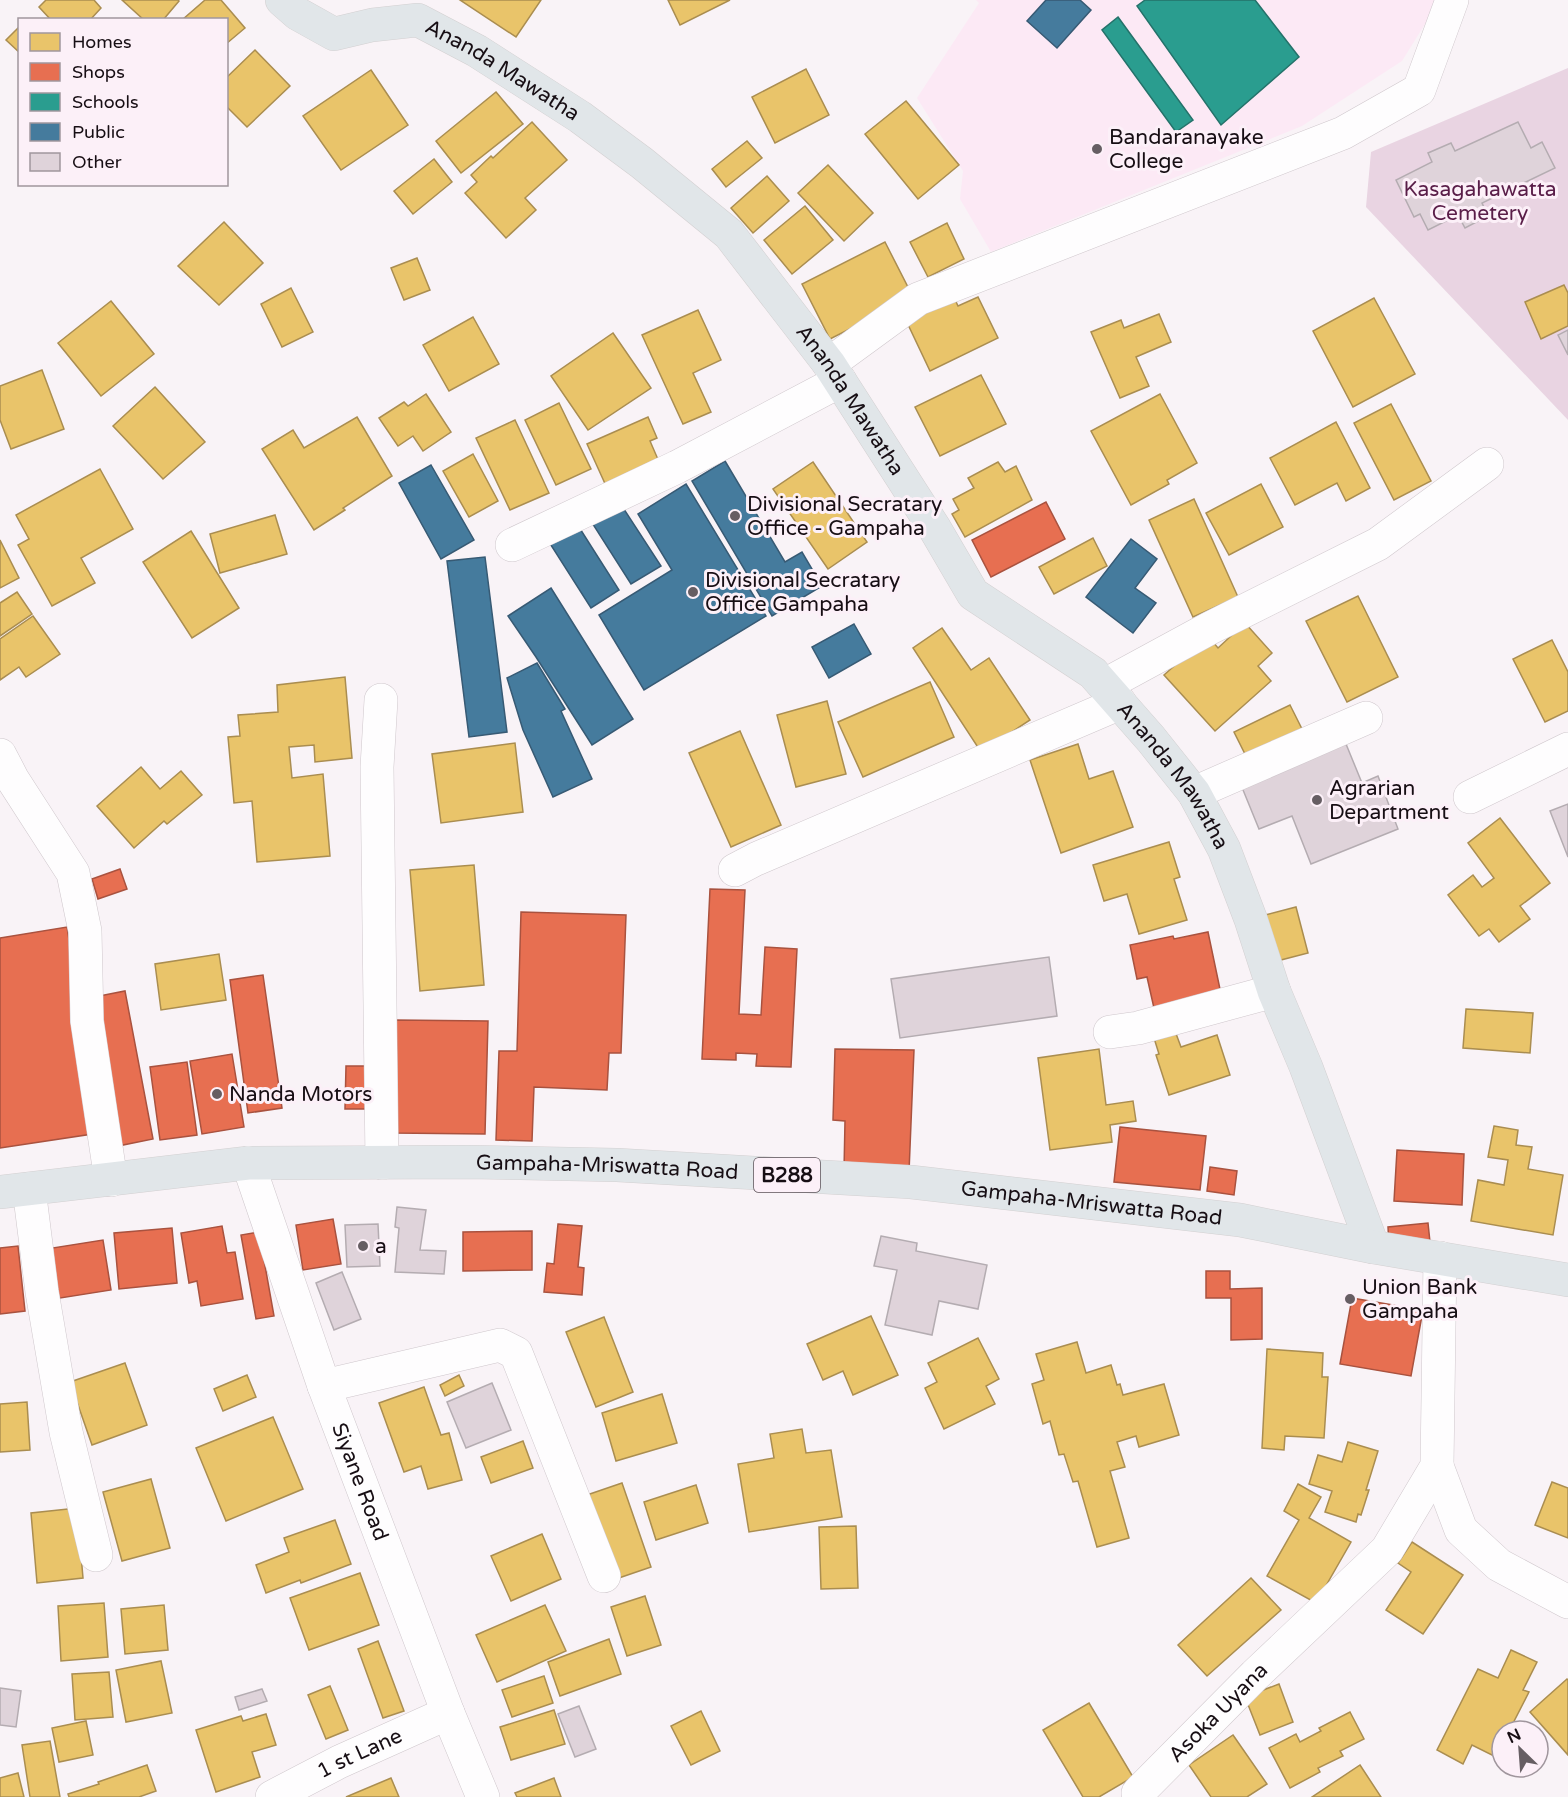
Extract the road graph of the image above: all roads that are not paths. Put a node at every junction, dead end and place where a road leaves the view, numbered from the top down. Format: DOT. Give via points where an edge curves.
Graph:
graph roads {
  1 [pos="282,0"];
  2 [pos="1452,0"];
  3 [pos="835,373"];
  4 [pos="1488,465"];
  5 [pos="512,545"];
  6 [pos="1112,694"];
  7 [pos="381,700"];
  8 [pos="1366,718"];
  9 [pos="1568,749"];
  10 [pos="0,755"];
  11 [pos="1194,793"];
  12 [pos="1470,797"];
  13 [pos="735,870"];
  14 [pos="1274,991"];
  15 [pos="1110,1032"];
  16 [pos="248,1163"];
  17 [pos="382,1163"];
  18 [pos="111,1180"];
  19 [pos="15,1191"];
  20 [pos="1373,1247"];
  21 [pos="1440,1258"];
  22 [pos="1568,1280"];
  23 [pos="324,1386"];
  24 [pos="1437,1466"];
  25 [pos="96,1555"];
  26 [pos="604,1576"];
  27 [pos="1568,1602"];
  28 [pos="448,1713"];
  29 [pos="272,1797"];
  30 [pos="483,1797"];
  31 [pos="1140,1797"];
  1 -- 3 [label="main road, Ananda Mawatha" via="334,34 418,20 477,51 580,117 729,234"];
  2 -- 3 [label="street" via="1419,90 1343,133 918,298"];
  3 -- 5 [label="street" via="677,467"];
  3 -- 6 [label="main road, Ananda Mawatha" via="973,594 1093,673"];
  4 -- 6 [label="street" via="1378,544 1210,628"];
  6 -- 11 [label="main road, Ananda Mawatha"];
  6 -- 13 [label="street"];
  7 -- 17 [label="street" via="377,767"];
  8 -- 11 [label="street"];
  9 -- 12 [label="street"];
  10 -- 18 [label="street" via="73,873 85,931 87,1021"];
  11 -- 14 [label="main road, Ananda Mawatha" via="1224,849"];
  14 -- 15 [label="street"];
  14 -- 20 [label="main road, Ananda Mawatha"];
  16 -- 17 [label="main road, Gampaha-Mriswatta Road / B288"];
  16 -- 18 [label="main road, Gampaha-Mriswatta Road / B288"];
  16 -- 23 [label="street, Siyane Road"];
  17 -- 20 [label="main road, Gampaha-Mriswatta Road / B288" via="617,1165 911,1182 1240,1220"];
  18 -- 19 [label="main road, Gampaha-Mriswatta Road / B288"];
  19 -- 25 [label="street" via="42,1292 66,1432"];
  20 -- 21 [label="main road, Gampaha-Mriswatta Road / B288"];
  21 -- 22 [label="main road, Gampaha-Mriswatta Road / B288"];
  21 -- 24 [label="street"];
  23 -- 26 [label="street" via="500,1345 516,1353"];
  23 -- 28 [label="street, Siyane Road"];
  24 -- 27 [label="street" via="1461,1530 1499,1565"];
  24 -- 31 [label="street, Asoka Uyana" via="1387,1550 1138,1793"];
  28 -- 29 [label="street, 1 st Lane"];
  28 -- 30 [label="street, Siyane Road"];
}
